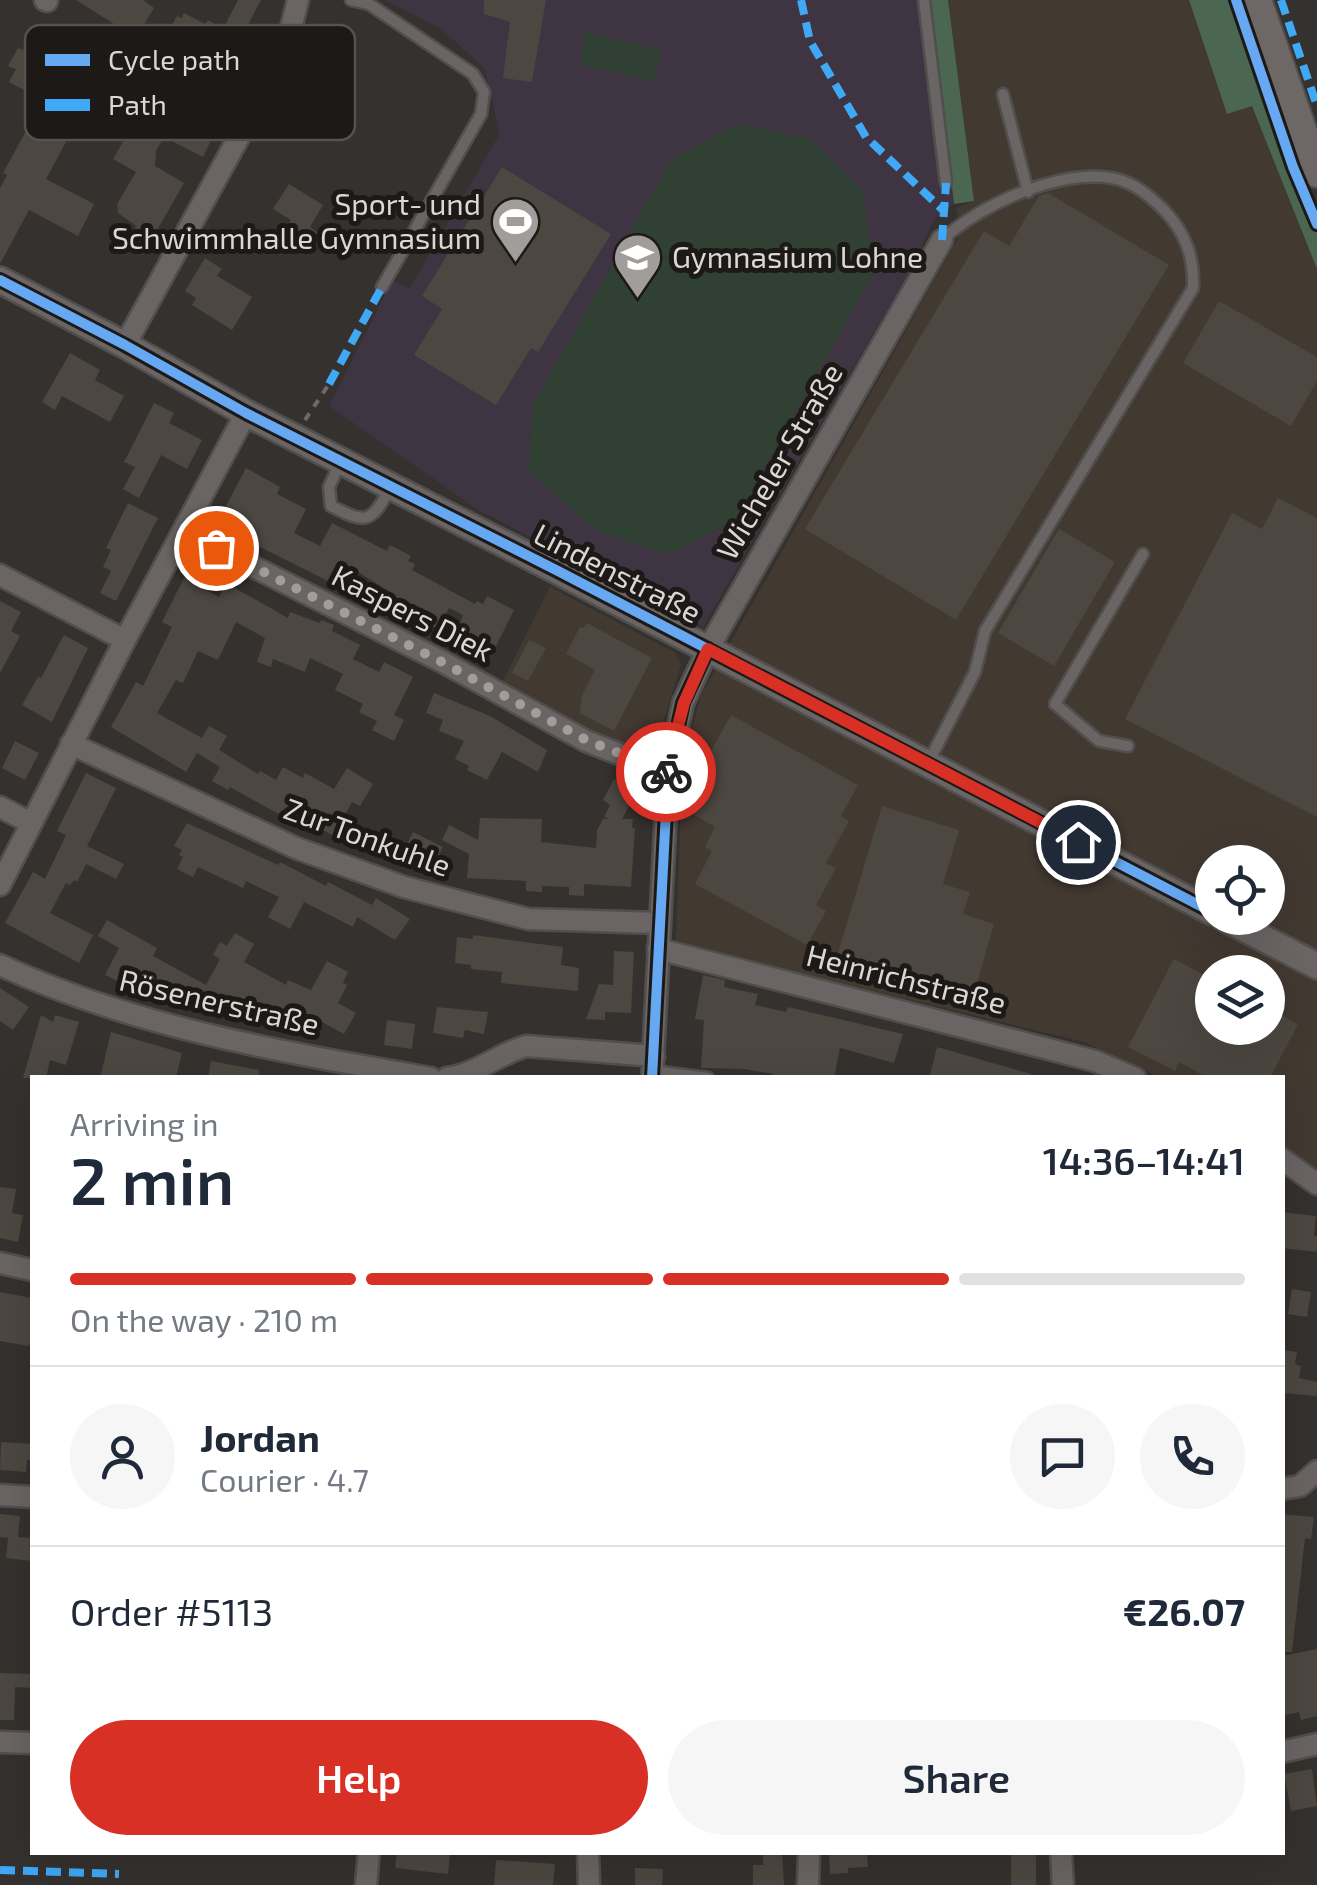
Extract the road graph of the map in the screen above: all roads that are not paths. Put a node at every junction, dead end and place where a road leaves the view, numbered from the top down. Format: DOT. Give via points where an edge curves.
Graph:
graph roads {
  1 [pos="298,0"];
  2 [pos="351,0"];
  3 [pos="924,0"];
  4 [pos="1257,0"];
  5 [pos="292,25"];
  6 [pos="1002,94"];
  7 [pos="237,140"];
  8 [pos="1317,173"];
  9 [pos="946,183"];
  10 [pos="1028,192"];
  11 [pos="942,240"];
  12 [pos="0,280"];
  13 [pos="382,287"];
  14 [pos="126,345"];
  15 [pos="246,414"];
  16 [pos="341,460"];
  17 [pos="390,487"];
  18 [pos="184,532"];
  19 [pos="1142,554"];
  20 [pos="0,574"];
  21 [pos="125,640"];
  22 [pos="708,649"];
  23 [pos="71,744"];
  24 [pos="1128,746"];
  25 [pos="928,764"];
  26 [pos="668,773"];
  27 [pos="0,807"];
  28 [pos="31,824"];
  29 [pos="0,885"];
  30 [pos="1195,903"];
  31 [pos="660,924"];
  32 [pos="1257,935"];
  33 [pos="658,949"];
  34 [pos="0,965"];
  35 [pos="1317,966"];
  36 [pos="653,1068"];
  37 [pos="415,1075"];
  38 [pos="464,1075"];
  39 [pos="692,1075"];
  40 [pos="1127,1075"];
  41 [pos="1285,1161"];
  42 [pos="1317,1184"];
  43 [pos="0,1263"];
  44 [pos="30,1270"];
  45 [pos="1317,1471"];
  46 [pos="1285,1488"];
  47 [pos="0,1496"];
  48 [pos="30,1497"];
  49 [pos="0,1742"];
  50 [pos="30,1743"];
  51 [pos="1317,1744"];
  52 [pos="1285,1751"];
  53 [pos="369,1855"];
  54 [pos="588,1855"];
  55 [pos="809,1855"];
  56 [pos="1060,1855"];
  57 [pos="366,1885"];
  58 [pos="589,1885"];
  59 [pos="808,1885"];
  60 [pos="1064,1885"];
  1 -- 5 [label="street"];
  2 -- 13 [label="lane" via="369,4 473,74 484,92 482,114"];
  3 -- 9 [label="lane"];
  4 -- 8 [label="main road"];
  6 -- 10 [label="lane"];
  7 -- 14 [label="street"];
  10 -- 11 [label="lane" via="962,221"];
  10 -- 25 [label="lane" via="1058,180 1094,177 1126,182 1152,197 1178,225 1194,261 1193,288 985,631 975,672"];
  11 -- 22 [label="street, Wicheler Straße"];
  12 -- 14 [label="street, Lindenstraße"];
  14 -- 15 [label="street, Lindenstraße"];
  15 -- 16 [label="street, Lindenstraße"];
  15 -- 18 [label="street"];
  16 -- 17 [label="street, Lindenstraße"];
  16 -- 17 [label="lane" via="329,487 331,506 368,518"];
  17 -- 22 [label="street, Lindenstraße"];
  18 -- 21 [label="street"];
  18 -- 26 [label="street, Kaspers Diek" via="586,740"];
  19 -- 24 [label="lane" via="1055,704 1099,741"];
  20 -- 21 [label="street"];
  21 -- 23 [label="street"];
  22 -- 25 [label="street, Lindenstraße"];
  22 -- 26 [label="street, Wicheler Straße" via="684,703"];
  23 -- 28 [label="street"];
  23 -- 31 [label="street, Zur Tonkuhle" via="296,848 404,888 528,919"];
  25 -- 30 [label="street, Lindenstraße"];
  26 -- 31 [label="street, Wicheler Straße"];
  27 -- 28 [label="street"];
  28 -- 29 [label="street"];
  31 -- 33 [label="street, Wicheler Straße"];
  32 -- 35 [label="street"];
  33 -- 36 [label="street, Wicheler Straße"];
  33 -- 40 [label="street, Heinrichstraße" via="1077,1056"];
  34 -- 37 [label="street, Rösenerstraße" via="154,1023"];
  36 -- 38 [label="street" via="526,1046"];
  36 -- 39 [label="lane"];
  41 -- 42 [label="street"];
  43 -- 44 [label="street"];
  45 -- 46 [label="street" via="1300,1486"];
  47 -- 48 [label="street"];
  49 -- 50 [label="street"];
  51 -- 52 [label="street"];
  53 -- 57 [label="street"];
  54 -- 58 [label="street"];
  55 -- 59 [label="street"];
  56 -- 60 [label="street"];
}
